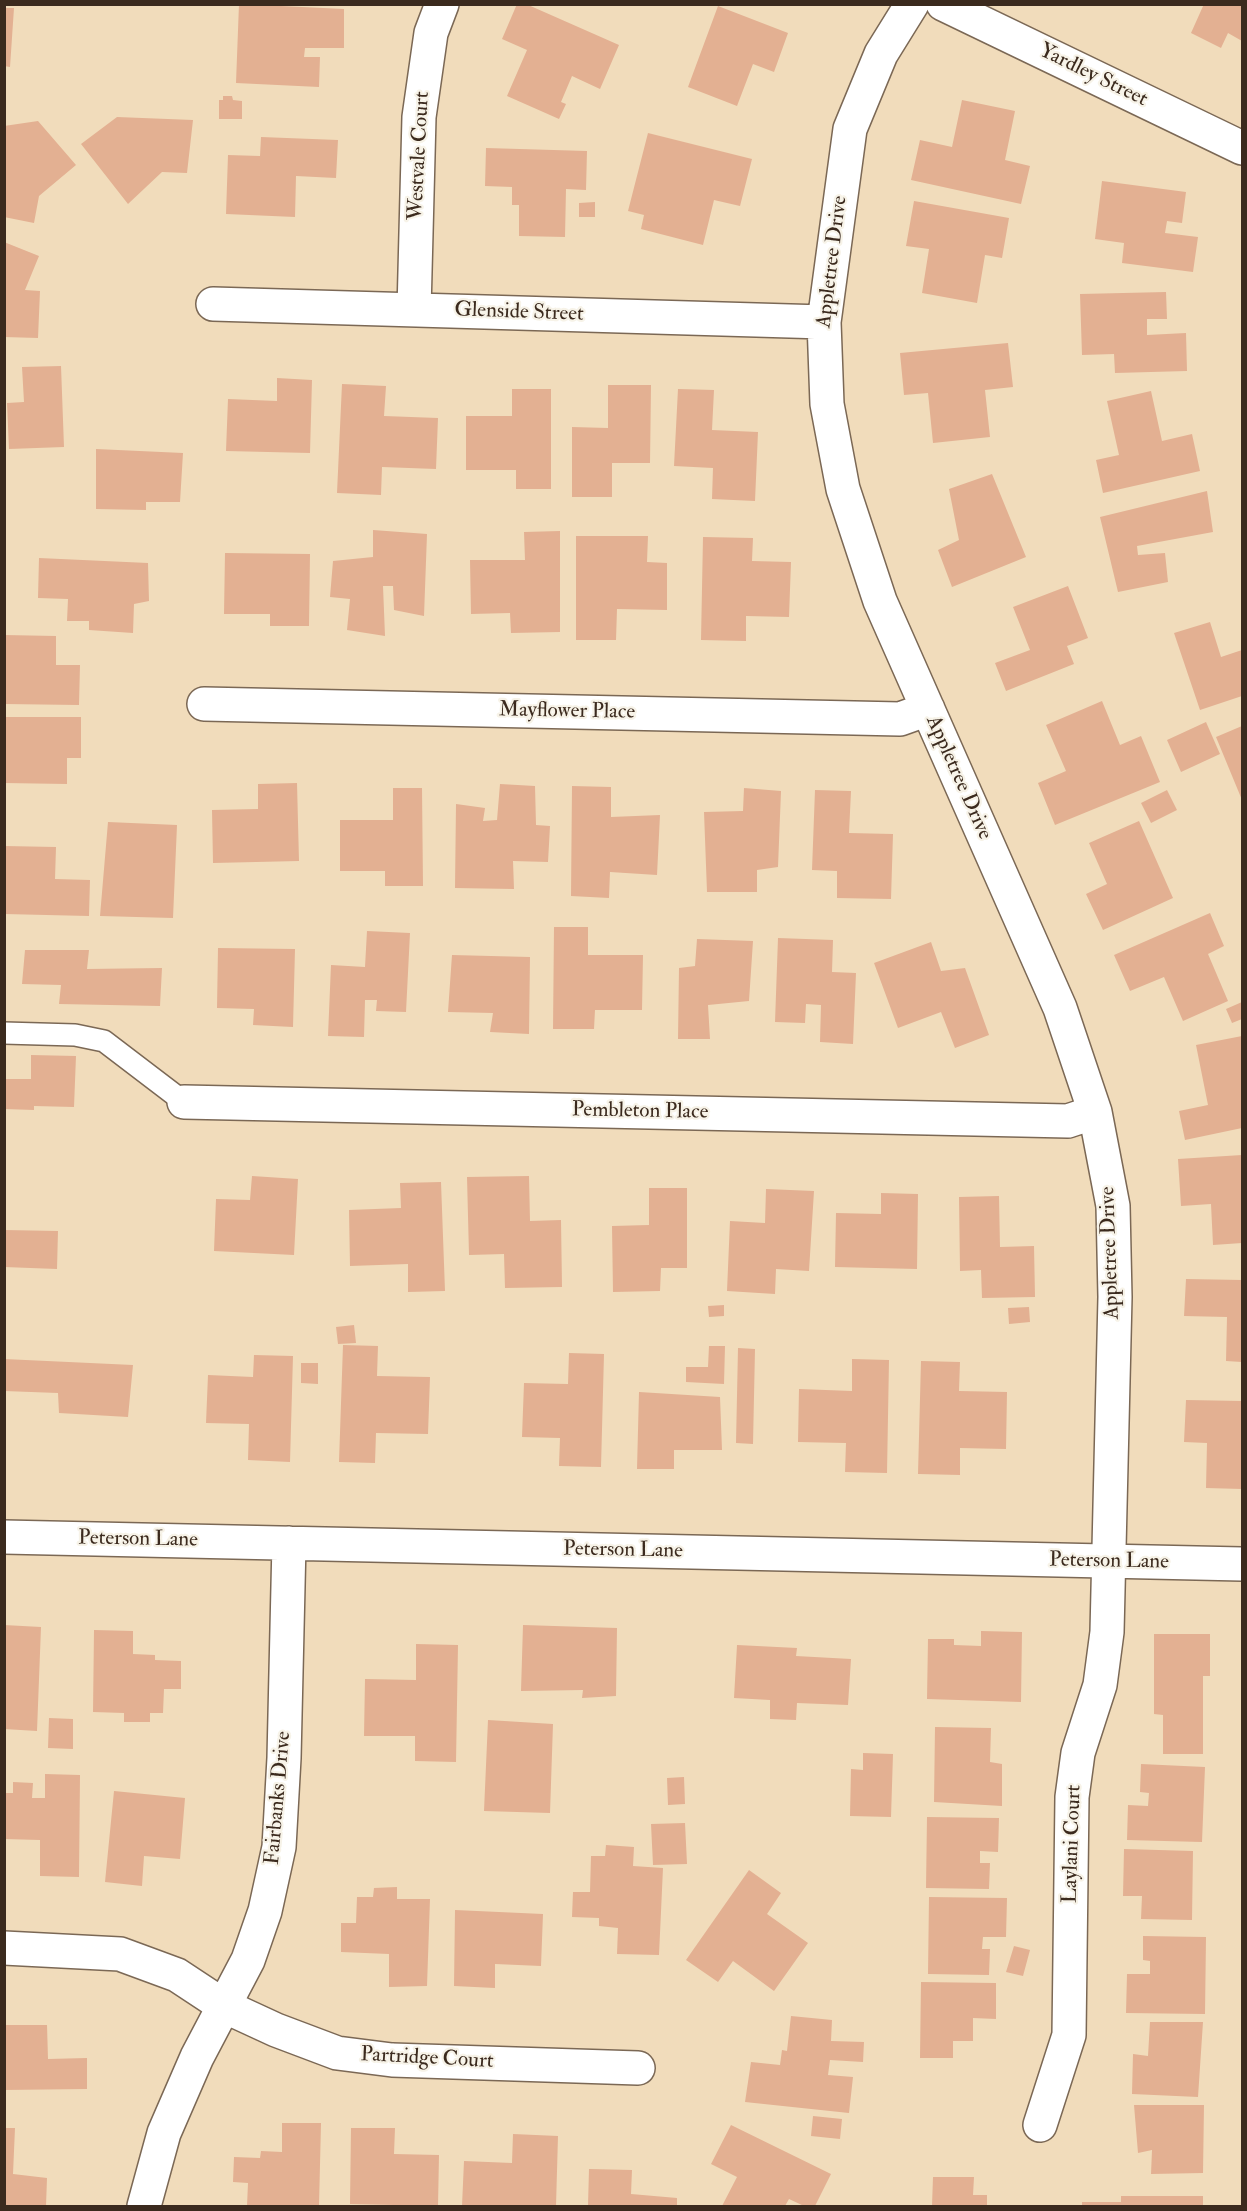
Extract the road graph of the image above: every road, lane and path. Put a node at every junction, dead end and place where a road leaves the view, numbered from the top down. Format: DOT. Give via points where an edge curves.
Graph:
graph roads {
  1 [pos="441,4"];
  2 [pos="912,4"];
  3 [pos="943,4"];
  4 [pos="1242,148"];
  5 [pos="213,304"];
  6 [pos="414,310"];
  7 [pos="824,322"];
  8 [pos="204,704"];
  9 [pos="927,708"];
  10 [pos="4,1033"];
  11 [pos="184,1102"];
  12 [pos="1095,1112"];
  13 [pos="4,1537"];
  14 [pos="289,1543"];
  15 [pos="1108,1562"];
  16 [pos="1242,1564"];
  17 [pos="4,1948"];
  18 [pos="224,2006"];
  19 [pos="638,2068"];
  20 [pos="1040,2125"];
  21 [pos="144,2206"];
  1 -- 6 [label="street, Westvale Court" via="431,33 419,117"];
  2 -- 7 [label="street, Appletree Drive" via="881,54 850,129"];
  3 -- 4 [label="street, Yardley Street"];
  5 -- 6 [label="street, Glenside Street"];
  6 -- 7 [label="street, Glenside Street"];
  7 -- 9 [label="street, Appletree Drive" via="827,404 843,489 880,601"];
  8 -- 9 [label="street, Mayflower Place" via="900,719"];
  9 -- 12 [label="street, Appletree Drive" via="1060,1008"];
  10 -- 11 [label="lane" via="75,1035 104,1041"];
  11 -- 12 [label="street, Pembleton Place" via="1068,1121"];
  12 -- 15 [label="street, Appletree Drive" via="1113,1206 1115,1298"];
  13 -- 14 [label="street, Peterson Lane"];
  14 -- 15 [label="street, Peterson Lane"];
  14 -- 18 [label="street, Fairbanks Drive" via="285,1758 279,1847 262,1920 248,1960"];
  15 -- 16 [label="street, Peterson Lane"];
  15 -- 20 [label="street, Laylani Court" via="1107,1632 1100,1685 1078,1753 1072,1797 1069,2035"];
  17 -- 18 [label="street, Partridge Court" via="120,1954 177,1975"];
  18 -- 19 [label="street, Partridge Court" via="337,2053 392,2060"];
  18 -- 21 [label="street, Fairbanks Drive" via="164,2133"];
}
